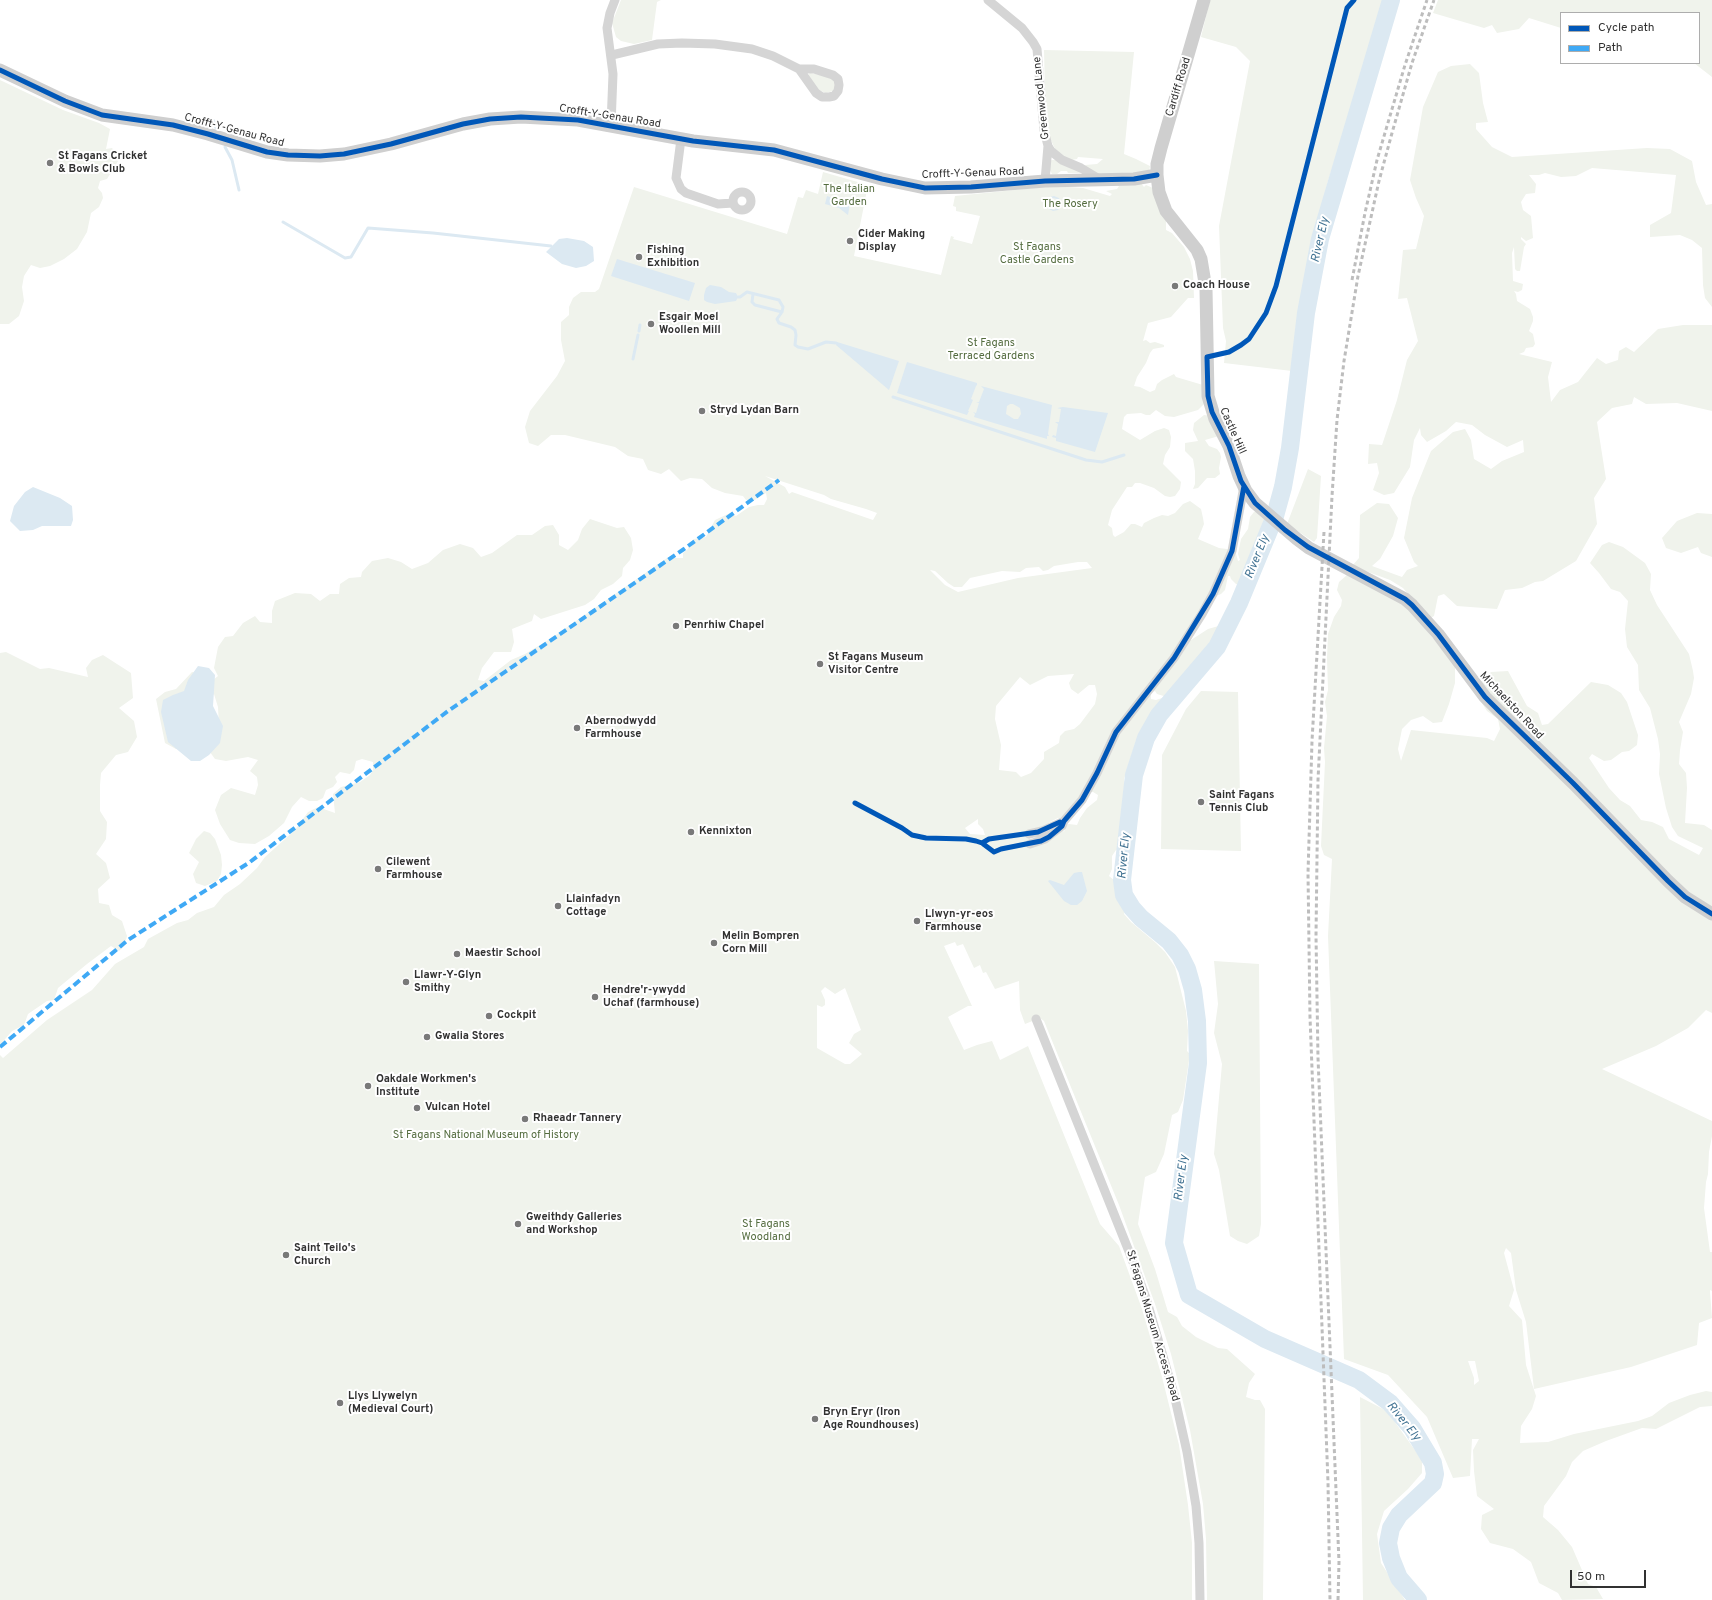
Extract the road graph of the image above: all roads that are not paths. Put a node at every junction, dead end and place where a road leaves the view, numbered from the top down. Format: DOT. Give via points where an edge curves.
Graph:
graph roads {
  1 [pos="615,0"];
  2 [pos="988,0"];
  3 [pos="1204,0"];
  4 [pos="612,55"];
  5 [pos="800,69"];
  6 [pos="0,70"];
  7 [pos="611,125"];
  8 [pos="681,139"];
  9 [pos="1048,146"];
  10 [pos="1157,176"];
  11 [pos="1102,180"];
  12 [pos="1045,181"];
  13 [pos="733,203"];
  14 [pos="1244,486"];
  15 [pos="1259,506"];
  16 [pos="1064,821"];
  17 [pos="1030,834"];
  18 [pos="1030,844"];
  19 [pos="1712,914"];
  20 [pos="1036,1020"];
  21 [pos="1200,1600"];
  1 -- 4 [label="street" via="607,28"];
  2 -- 9 [label="street, Greenwood Lane" via="1022,28 1037,49 1044,130"];
  3 -- 10 [label="street, Cardiff Road" via="1161,148"];
  4 -- 5 [label="street" via="658,44 715,44 763,52"];
  4 -- 7 [label="street"];
  6 -- 7 [label="street, Crofft-Y-Genau Road" via="65,101 102,115 173,125 267,152 293,156 320,156 360,151 490,119 544,117"];
  7 -- 8 [label="street, Crofft-Y-Genau Road"];
  8 -- 12 [label="street, Crofft-Y-Genau Road" via="774,150 918,187 963,187"];
  8 -- 13 [label="street" via="676,178 681,189 718,204"];
  9 -- 11 [label="street, Greenwood Lane" via="1062,160"];
  9 -- 12 [label="street, Greenwood Lane"];
  10 -- 11 [label="street, Crofft-Y-Genau Road"];
  10 -- 14 [label="street, Castle Hill" via="1159,192 1166,211 1197,250 1201,259 1206,290 1208,396 1215,419 1229,446"];
  11 -- 12 [label="street, Crofft-Y-Genau Road"];
  14 -- 15 [label="street, Castle Hill"];
  14 -- 16 [label="street" via="1232,551 1213,594 1174,658 1116,732 1088,792"];
  15 -- 19 [label="street, Michaelston Road" via="1308,547 1412,605 1438,634 1485,697 1668,881 1685,897"];
  16 -- 17 [label="street"];
  16 -- 18 [label="street" via="1049,837"];
  20 -- 21 [label="street, St Fagans Museum Access Road" via="1130,1254 1146,1298 1174,1394 1196,1506"];
}
